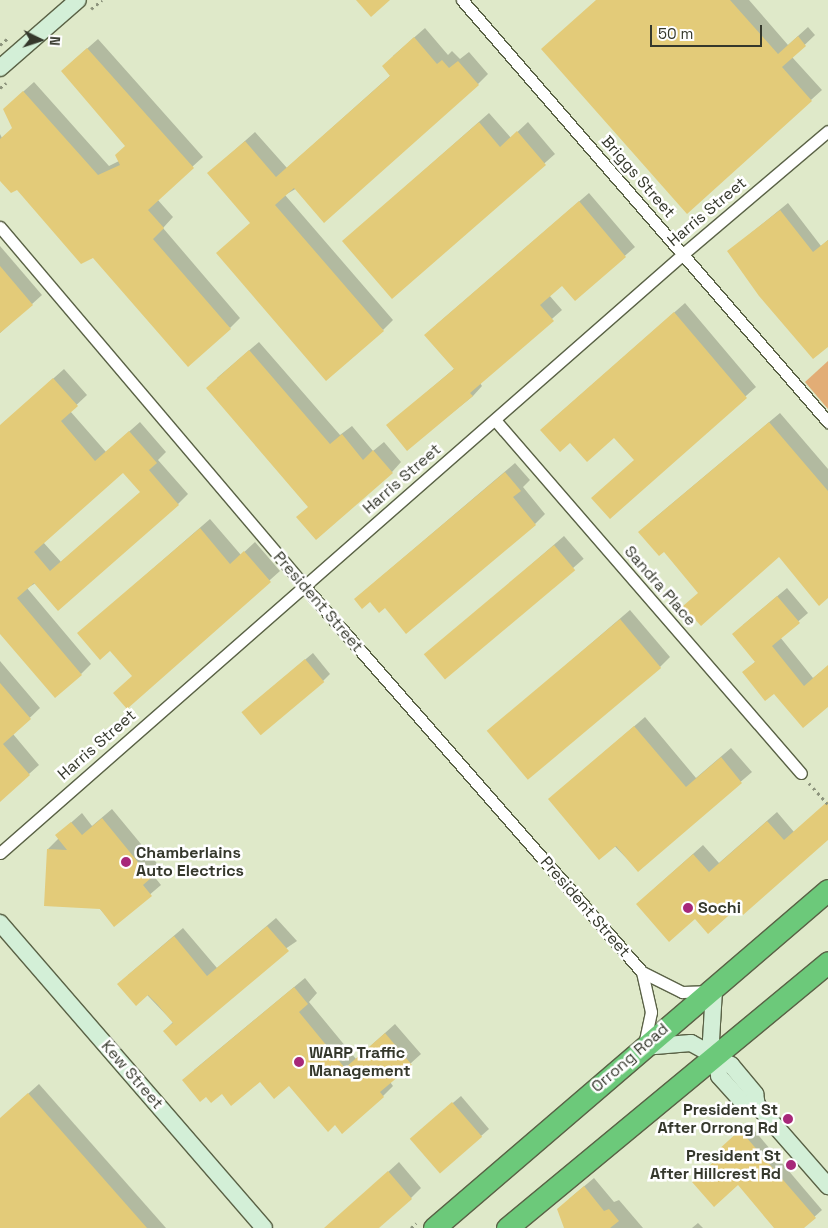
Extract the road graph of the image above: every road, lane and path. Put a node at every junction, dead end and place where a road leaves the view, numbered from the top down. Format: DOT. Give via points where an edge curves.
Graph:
graph roads {
  1 [pos="78,0"];
  2 [pos="462,0"];
  3 [pos="0,68"];
  4 [pos="828,131"];
  5 [pos="0,227"];
  6 [pos="683,254"];
  7 [pos="495,420"];
  8 [pos="828,422"];
  9 [pos="304,586"];
  10 [pos="800,774"];
  11 [pos="828,804"];
  12 [pos="0,853"];
  13 [pos="828,890"];
  14 [pos="0,922"];
  15 [pos="828,962"];
  16 [pos="642,972"];
  17 [pos="714,990"];
  18 [pos="643,1047"];
  19 [pos="716,1058"];
  20 [pos="828,1186"];
  21 [pos="264,1228"];
  22 [pos="434,1228"];
  23 [pos="507,1228"];
  1 -- 3 [label="street"];
  2 -- 6 [label="street, Briggs Street"];
  4 -- 6 [label="street, Harris Street"];
  5 -- 9 [label="street, President Street"];
  6 -- 7 [label="street, Harris Street"];
  6 -- 8 [label="street, Briggs Street"];
  7 -- 9 [label="street, Harris Street"];
  7 -- 10 [label="street, Sandra Place"];
  9 -- 12 [label="street, Harris Street"];
  9 -- 16 [label="street, President Street"];
  10 -- 11 [label="path"];
  13 -- 17 [label="highway, Orrong Road"];
  14 -- 21 [label="street, Kew Street"];
  15 -- 19 [label="highway"];
  16 -- 17 [label="street, President Street" via="682,992"];
  16 -- 18 [label="street, President Street" via="651,1012"];
  17 -- 18 [label="highway, Orrong Road"];
  17 -- 19 [label="street" via="711,1040"];
  18 -- 19 [label="street" via="691,1043"];
  18 -- 22 [label="highway, Orrong Road"];
  19 -- 20 [label="street" via="732,1065 755,1094 756,1105"];
  19 -- 23 [label="highway"];
}
